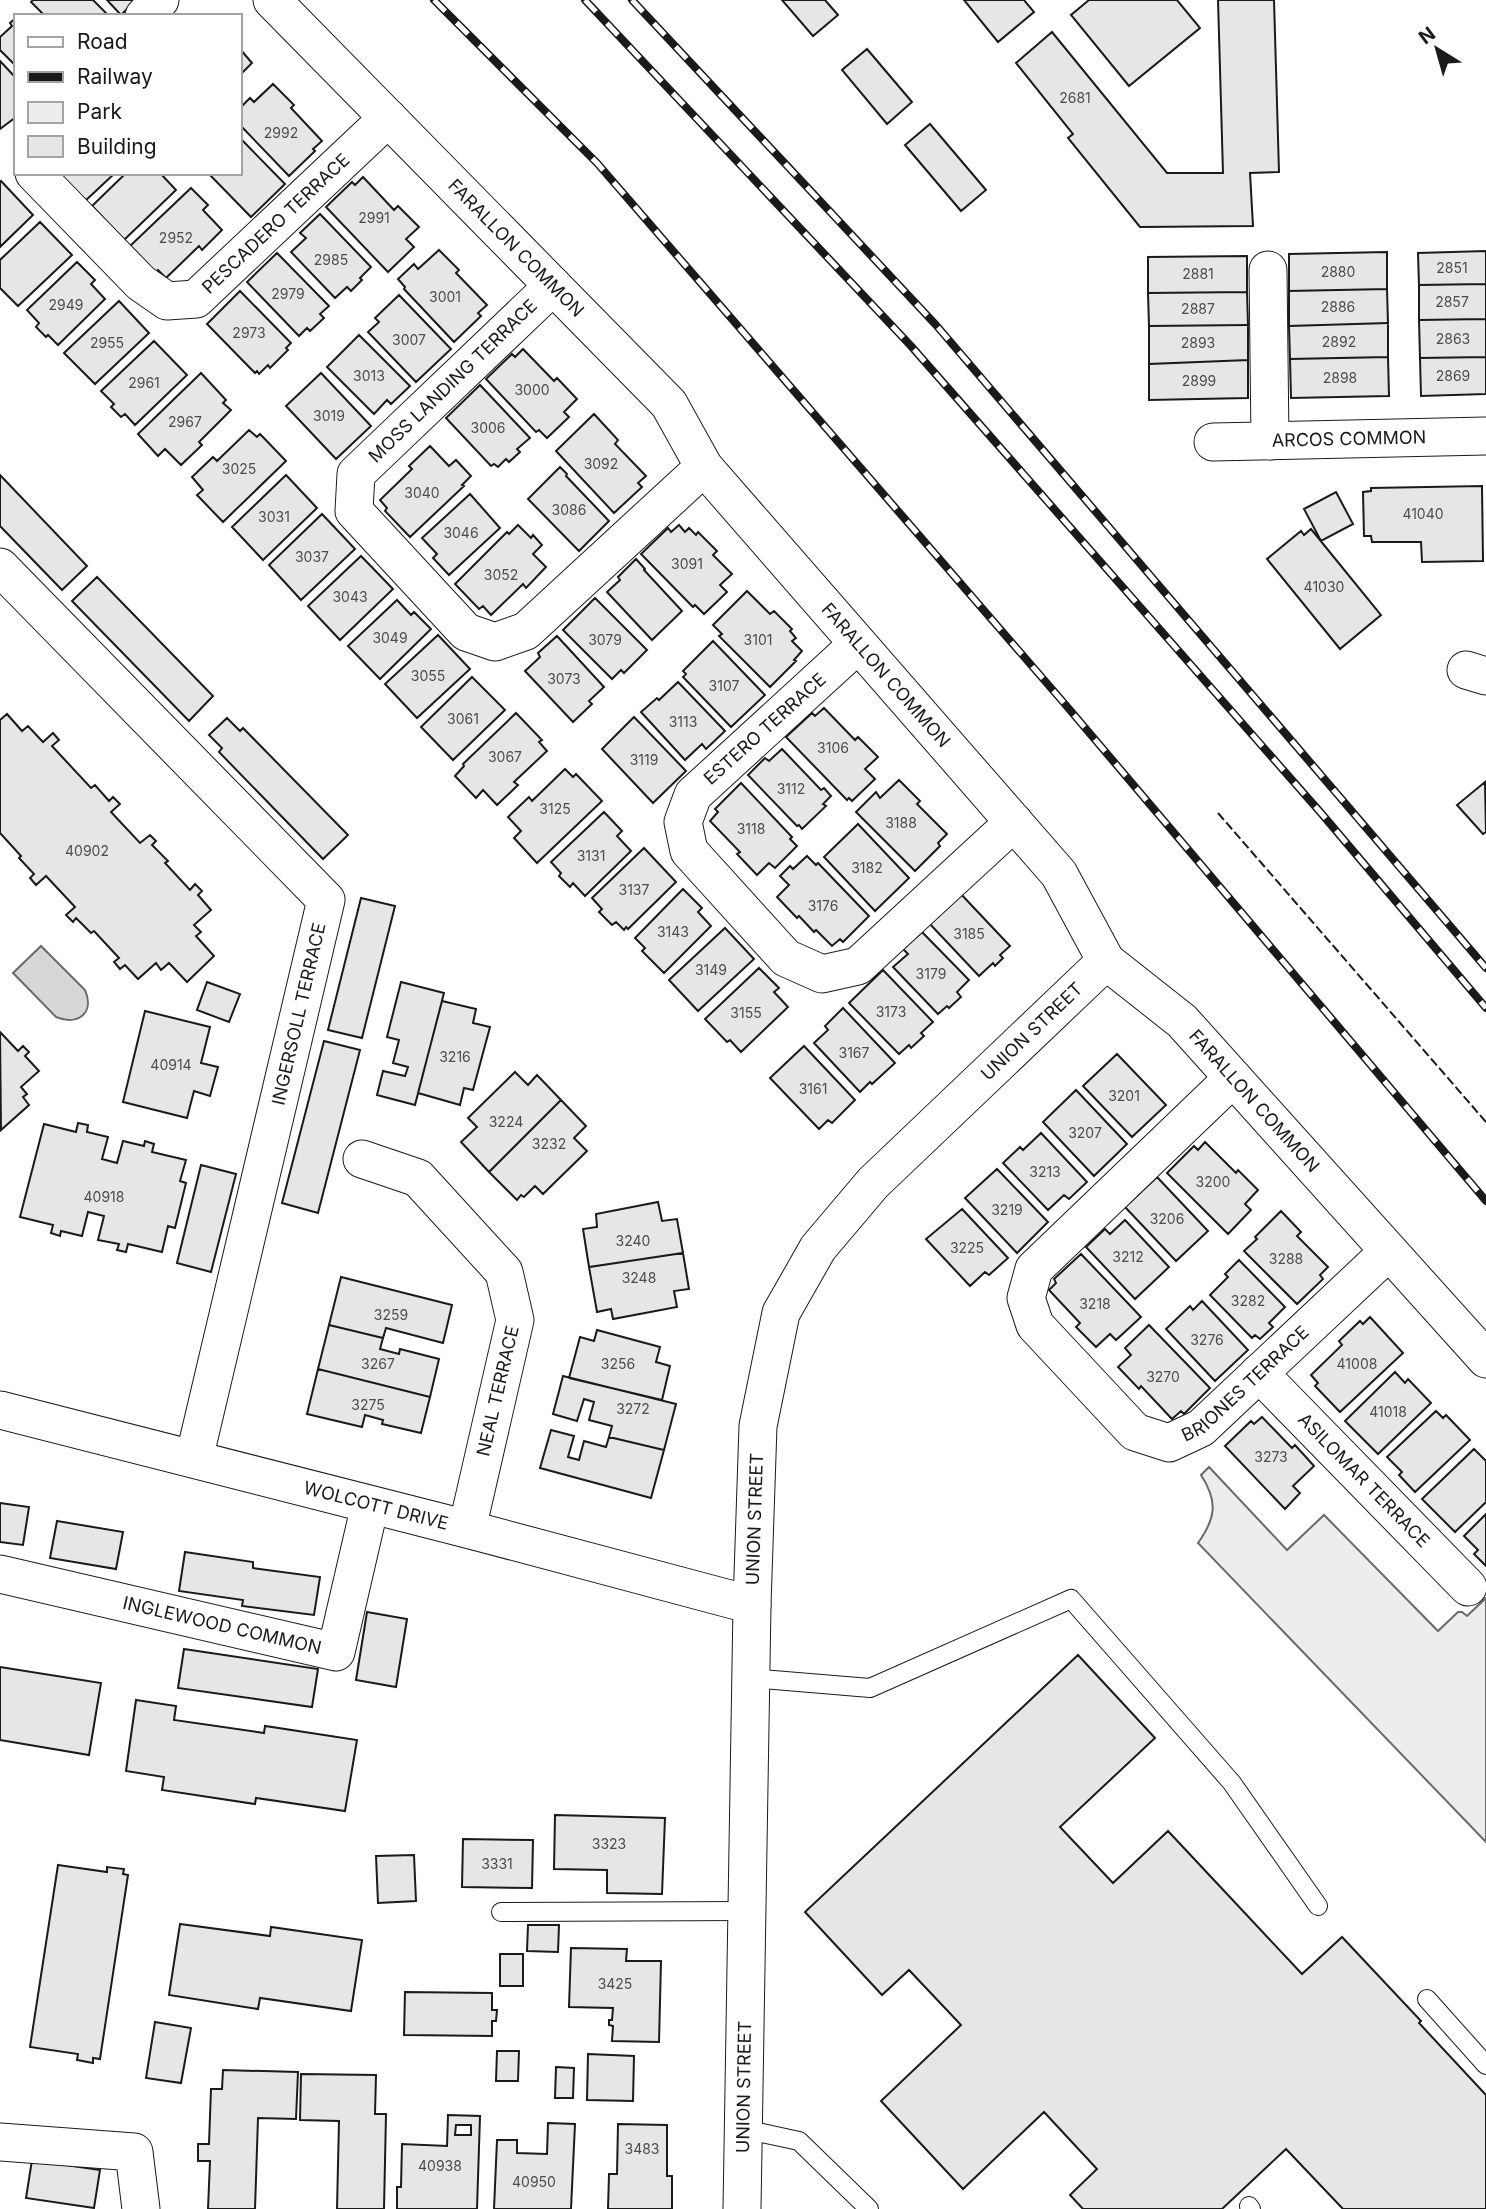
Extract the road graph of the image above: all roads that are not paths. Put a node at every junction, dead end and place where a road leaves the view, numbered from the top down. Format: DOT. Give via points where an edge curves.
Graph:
graph roads {
  1 [pos="160,0"];
  2 [pos="272,0"];
  3 [pos="146,14"];
  4 [pos="388,118"];
  5 [pos="36,175"];
  6 [pos="1268,270"];
  7 [pos="553,286"];
  8 [pos="1486,436"];
  9 [pos="1270,441"];
  10 [pos="1213,442"];
  11 [pos="704,467"];
  12 [pos="0,567"];
  13 [pos="858,644"];
  14 [pos="1014,822"];
  15 [pos="1106,961"];
  16 [pos="1233,1078"];
  17 [pos="362,1159"];
  18 [pos="1388,1252"];
  19 [pos="1486,1359"];
  20 [pos="1259,1373"];
  21 [pos="0,1410"];
  22 [pos="194,1459"];
  23 [pos="370,1505"];
  24 [pos="467,1529"];
  25 [pos="0,1574"];
  26 [pos="1468,1587"];
  27 [pos="752,1605"];
  28 [pos="750,1678"];
  29 [pos="1318,1906"];
  30 [pos="747,1910"];
  31 [pos="500,1912"];
  32 [pos="1427,1999"];
  33 [pos="1486,2065"];
  34 [pos="743,2129"];
  35 [pos="0,2142"];
  36 [pos="141,2209"];
  37 [pos="742,2209"];
  38 [pos="869,2209"];
  1 -- 3 [label="street"];
  2 -- 4 [label="street, FARALLON COMMON"];
  4 -- 5 [label="street, PESCADERO TERRACE" via="196,299 167,301 141,284"];
  4 -- 7 [label="street, FARALLON COMMON"];
  6 -- 9 [label="street"];
  7 -- 11 [label="street, FARALLON COMMON" via="669,404"];
  7 -- 11 [label="street, MOSS LANDING TERRACE" via="356,474 354,511 466,632 495,642 526,631"];
  8 -- 9 [label="street, ARCOS COMMON"];
  9 -- 10 [label="street, ARCOS COMMON"];
  11 -- 13 [label="street, FARALLON COMMON"];
  12 -- 22 [label="street, INGERSOLL TERRACE" via="326,900"];
  13 -- 14 [label="street, FARALLON COMMON"];
  13 -- 14 [label="street, ESTERO TERRACE" via="693,795 683,822 689,851 786,958 822,974 858,967"];
  14 -- 15 [label="street, FARALLON COMMON" via="1059,874"];
  15 -- 16 [label="street, FARALLON COMMON" via="1182,1021"];
  15 -- 27 [label="street, UNION STREET" via="873,1183 818,1248 781,1313 758,1426"];
  16 -- 18 [label="street, FARALLON COMMON"];
  16 -- 20 [label="street, BRIONES TERRACE" via="1034,1269 1026,1298 1035,1325 1135,1432 1169,1443 1201,1428"];
  17 -- 24 [label="street, NEAL TERRACE" via="418,1178 504,1272 515,1320"];
  18 -- 19 [label="street, FARALLON COMMON"];
  18 -- 20 [label="street, BRIONES TERRACE"];
  20 -- 26 [label="street, ASILOMAR TERRACE"];
  21 -- 22 [label="street, WOLCOTT DRIVE"];
  22 -- 23 [label="street, WOLCOTT DRIVE"];
  23 -- 24 [label="street, WOLCOTT DRIVE"];
  23 -- 25 [label="street, INGLEWOOD COMMON" via="336,1653"];
  24 -- 27 [label="street, WOLCOTT DRIVE"];
  27 -- 28 [label="street, UNION STREET"];
  28 -- 29 [label="lane" via="870,1688 1071,1599 1232,1783"];
  28 -- 30 [label="street, UNION STREET"];
  30 -- 31 [label="lane"];
  30 -- 34 [label="street, UNION STREET"];
  32 -- 33 [label="lane"];
  34 -- 37 [label="street, UNION STREET"];
  34 -- 38 [label="lane" via="799,2141"];
  35 -- 36 [label="street" via="134,2152"];
}
